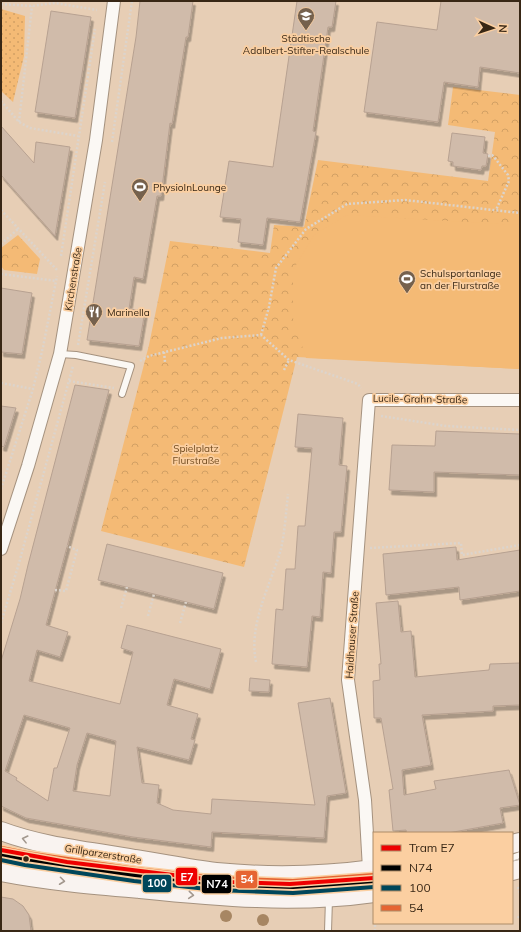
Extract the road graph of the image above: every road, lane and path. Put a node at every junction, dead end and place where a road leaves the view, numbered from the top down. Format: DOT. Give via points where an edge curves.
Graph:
graph roads {
  1 [pos="114,1"];
  2 [pos="1,4"];
  3 [pos="32,6"];
  4 [pos="98,6"];
  5 [pos="95,26"];
  6 [pos="1,101"];
  7 [pos="20,122"];
  8 [pos="78,136"];
  9 [pos="488,156"];
  10 [pos="1,210"];
  11 [pos="496,210"];
  12 [pos="520,213"];
  13 [pos="18,229"];
  14 [pos="1,244"];
  15 [pos="61,256"];
  16 [pos="60,264"];
  17 [pos="58,271"];
  18 [pos="2,273"];
  19 [pos="56,281"];
  20 [pos="261,335"];
  21 [pos="164,352"];
  22 [pos="60,354"];
  23 [pos="289,360"];
  24 [pos="166,362"];
  25 [pos="131,366"];
  26 [pos="284,370"];
  27 [pos="69,382"];
  28 [pos="1,383"];
  29 [pos="33,389"];
  30 [pos="123,392"];
  31 [pos="369,400"];
  32 [pos="520,400"];
  33 [pos="368,414"];
  34 [pos="520,430"];
  35 [pos="1,489"];
  36 [pos="288,494"];
  37 [pos="520,545"];
  38 [pos="67,546"];
  39 [pos="358,549"];
  40 [pos="1,550"];
  41 [pos="127,587"];
  42 [pos="55,590"];
  43 [pos="154,594"];
  44 [pos="186,602"];
  45 [pos="121,608"];
  46 [pos="148,616"];
  47 [pos="180,623"];
  48 [pos="256,662"];
  49 [pos="1,831"];
  50 [pos="1,854"];
  51 [pos="1,872"];
  52 [pos="372,873"];
  53 [pos="516,875"];
  54 [pos="373,893"];
  55 [pos="520,893"];
  56 [pos="329,898"];
  57 [pos="520,914"];
  58 [pos="518,918"];
  59 [pos="328,931"];
  1 -- 22 [label="street, Kirchenstraße" via="96,140"];
  2 -- 3 [label="path"];
  3 -- 4 [label="path" via="55,3 97,10"];
  3 -- 7 [label="path"];
  5 -- 8 [label="path"];
  6 -- 7 [label="path"];
  7 -- 8 [label="path" via="30,128"];
  8 -- 15 [label="path"];
  9 -- 11 [label="path" via="494,157 508,175 509,181"];
  10 -- 13 [label="path"];
  11 -- 12 [label="path"];
  11 -- 20 [label="path" via="405,200 347,204 306,229 276,268"];
  13 -- 14 [label="path"];
  13 -- 17 [label="path"];
  16 -- 17 [label="path"];
  17 -- 19 [label="path"];
  18 -- 19 [label="path"];
  19 -- 29 [label="path"];
  20 -- 21 [label="path" via="222,338"];
  20 -- 23 [label="path, Lucile-Grahn-Straße"];
  21 -- 24 [label="path"];
  21 -- 25 [label="path" via="149,356"];
  22 -- 25 [label="lane"];
  22 -- 40 [label="street, Kirchenstraße"];
  23 -- 26 [label="path"];
  23 -- 31 [label="path, Lucile-Grahn-Straße" via="358,384"];
  25 -- 30 [label="lane"];
  27 -- 30 [label="path"];
  28 -- 29 [label="path"];
  29 -- 35 [label="path"];
  31 -- 32 [label="street, Lucile-Grahn-Straße"];
  31 -- 33 [label="street, Haidhauser Straße"];
  33 -- 34 [label="path" via="446,426"];
  33 -- 39 [label="street, Haidhauser Straße"];
  36 -- 48 [label="path" via="281,547 257,621"];
  37 -- 39 [label="path" via="462,555 461,543"];
  38 -- 42 [label="path" via="77,550 71,574 66,591"];
  39 -- 52 [label="street, Haidhauser Straße" via="348,680 365,800"];
  41 -- 45 [label="path"];
  43 -- 46 [label="path"];
  44 -- 47 [label="path"];
  52 -- 49 [label="main road, Grillparzerstraße, one-way" via="290,875 217,872 82,851 28,840"];
  50 -- 52 [label="lane" via="242,886 303,887"];
  51 -- 56 [label="main road, one-way" via="222,898"];
  53 -- 55 [label="path"];
  54 -- 56 [label="main road"];
  56 -- 59 [label="lane"];
  57 -- 58 [label="path"];
}
